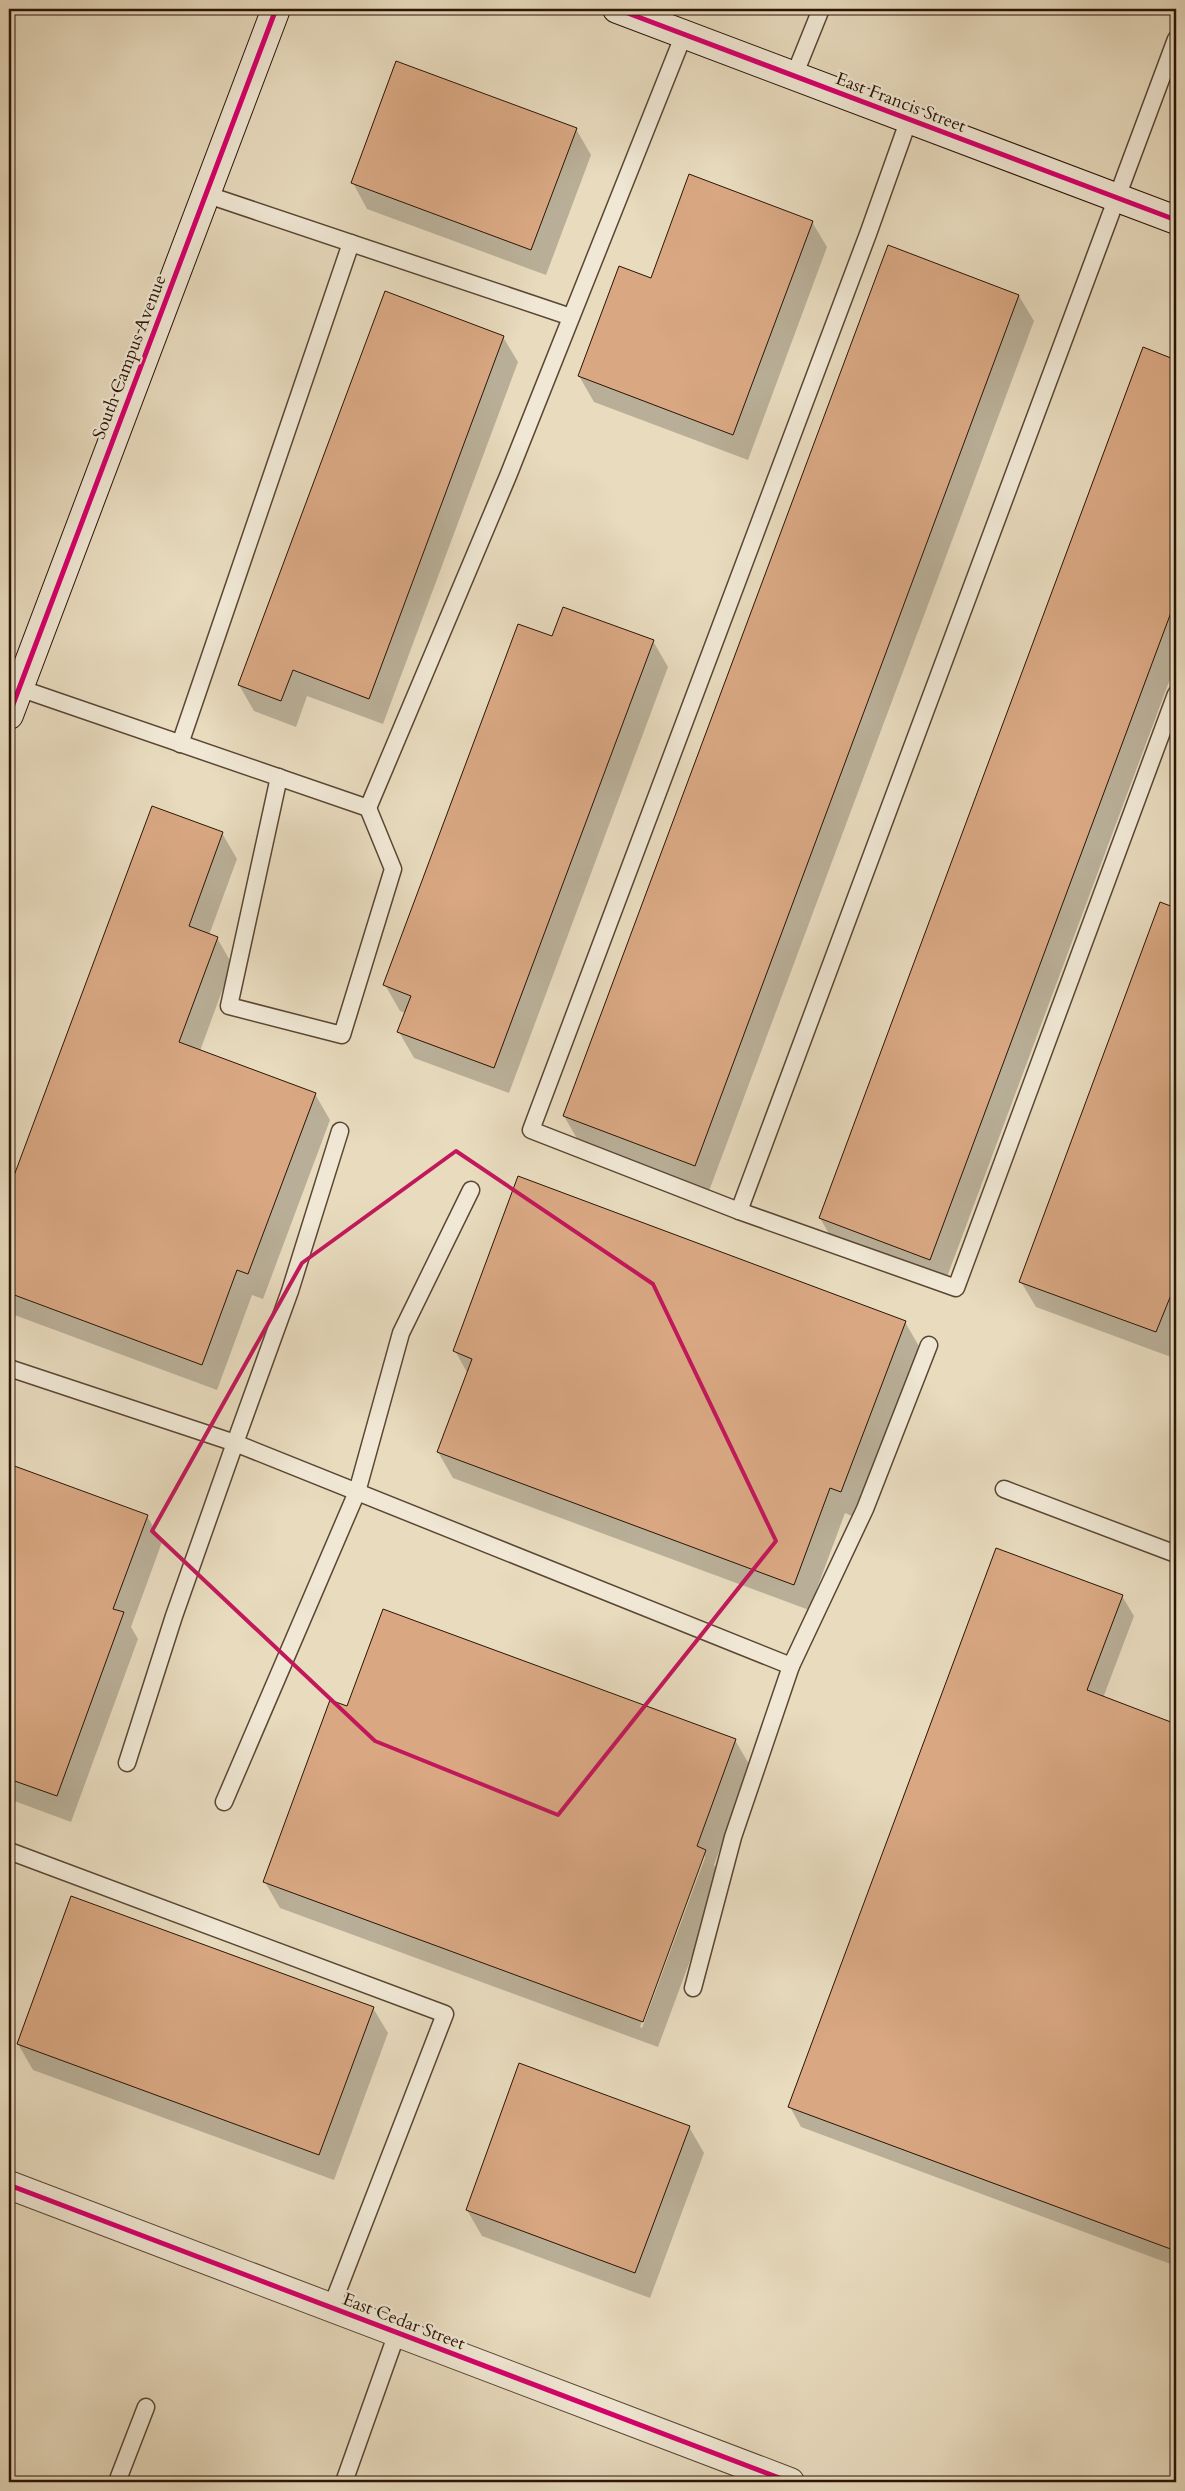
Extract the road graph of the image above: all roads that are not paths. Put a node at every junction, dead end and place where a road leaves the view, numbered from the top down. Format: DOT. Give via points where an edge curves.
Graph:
graph roads {
  1 [pos="276,9"];
  2 [pos="617,9"];
  3 [pos="821,9"];
  4 [pos="684,34"];
  5 [pos="1176,39"];
  6 [pos="794,76"];
  7 [pos="909,119"];
  8 [pos="204,194"];
  9 [pos="1117,198"];
  10 [pos="1176,220"];
  11 [pos="351,243"];
  12 [pos="571,317"];
  13 [pos="19,688"];
  14 [pos="1176,694"];
  15 [pos="9,715"];
  16 [pos="180,744"];
  17 [pos="279,778"];
  18 [pos="368,808"];
  19 [pos="340,1131"];
  20 [pos="472,1190"];
  21 [pos="740,1211"];
  22 [pos="929,1345"];
  23 [pos="9,1368"];
  24 [pos="235,1444"];
  25 [pos="1004,1489"];
  26 [pos="356,1492"];
  27 [pos="1176,1554"];
  28 [pos="791,1666"];
  29 [pos="127,1763"];
  30 [pos="224,1802"];
  31 [pos="9,1851"];
  32 [pos="693,1988"];
  33 [pos="9,2185"];
  34 [pos="331,2308"];
  35 [pos="397,2333"];
  36 [pos="146,2407"];
  37 [pos="117,2482"];
  38 [pos="344,2482"];
  39 [pos="790,2482"];
  1 -- 8 [label="street, South Campus Avenue"];
  2 -- 4 [label="street, East Francis Street"];
  3 -- 6 [label="lane"];
  4 -- 6 [label="street, East Francis Street"];
  4 -- 12 [label="lane"];
  5 -- 9 [label="lane"];
  6 -- 7 [label="street, East Francis Street"];
  7 -- 9 [label="street, East Francis Street"];
  7 -- 21 [label="lane" via="531,1130"];
  8 -- 11 [label="lane"];
  8 -- 13 [label="street, South Campus Avenue"];
  9 -- 10 [label="street, East Francis Street"];
  9 -- 21 [label="lane"];
  11 -- 12 [label="lane"];
  11 -- 16 [label="lane"];
  12 -- 18 [label="lane" via="508,476"];
  13 -- 15 [label="street, South Campus Avenue"];
  13 -- 16 [label="lane"];
  14 -- 21 [label="lane" via="956,1288"];
  16 -- 17 [label="lane"];
  17 -- 18 [label="lane"];
  17 -- 18 [label="lane" via="229,1006 342,1034 393,869"];
  19 -- 24 [label="lane" via="290,1291"];
  20 -- 26 [label="lane" via="401,1333"];
  22 -- 28 [label="lane" via="865,1509"];
  23 -- 24 [label="lane"];
  24 -- 26 [label="lane"];
  24 -- 29 [label="lane" via="174,1616"];
  25 -- 27 [label="lane"];
  26 -- 28 [label="lane"];
  26 -- 30 [label="lane"];
  28 -- 32 [label="lane" via="733,1837"];
  31 -- 34 [label="lane" via="445,2014"];
  33 -- 34 [label="street, East Cedar Street"];
  34 -- 35 [label="street, East Cedar Street"];
  35 -- 38 [label="lane"];
  35 -- 39 [label="street, East Cedar Street"];
  36 -- 37 [label="lane"];
}
